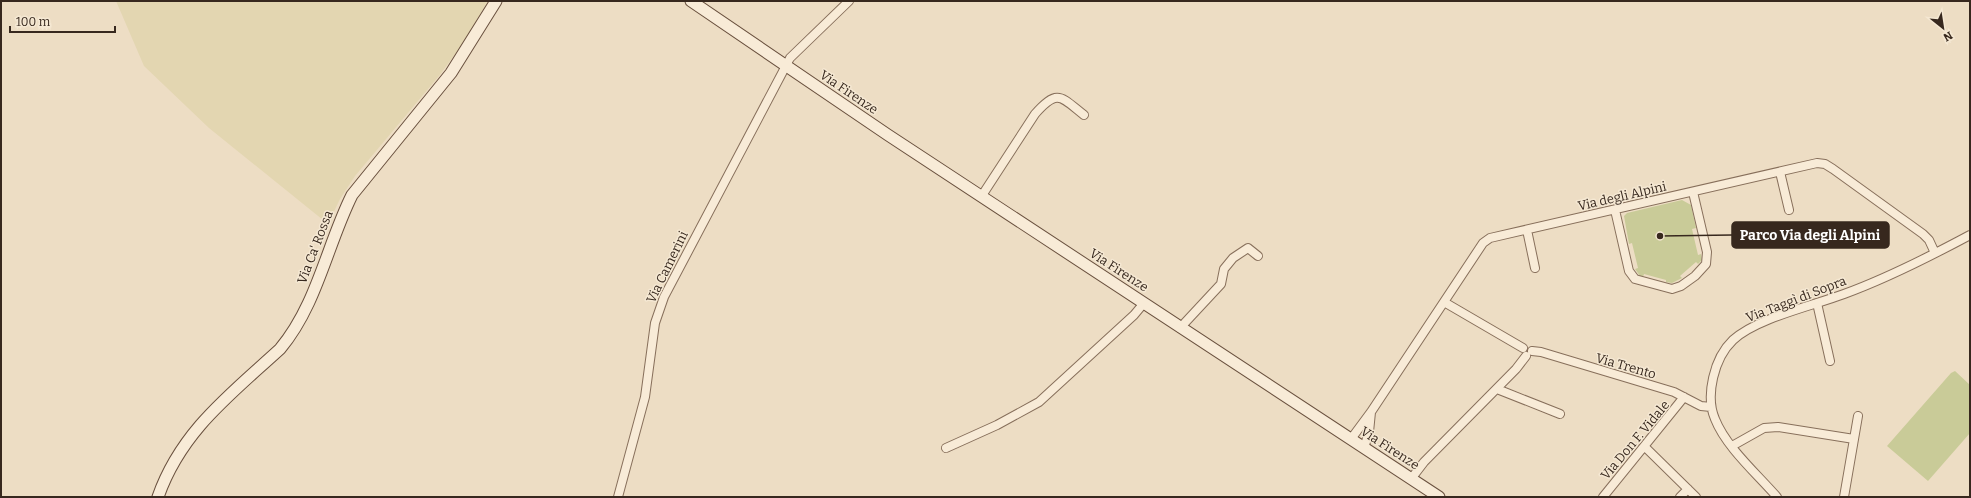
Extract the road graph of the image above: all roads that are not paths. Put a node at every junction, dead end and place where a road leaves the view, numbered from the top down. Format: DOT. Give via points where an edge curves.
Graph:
graph roads {
  1 [pos="496,1"];
  2 [pos="691,1"];
  3 [pos="849,1"];
  4 [pos="786,66"];
  5 [pos="1084,115"];
  6 [pos="1780,172"];
  7 [pos="1693,192"];
  8 [pos="981,197"];
  9 [pos="1615,210"];
  10 [pos="1789,210"];
  11 [pos="1526,230"];
  12 [pos="1970,235"];
  13 [pos="1935,253"];
  14 [pos="1258,256"];
  15 [pos="1535,268"];
  16 [pos="1444,302"];
  17 [pos="1144,303"];
  18 [pos="1817,303"];
  19 [pos="1180,328"];
  20 [pos="1529,354"];
  21 [pos="1830,361"];
  22 [pos="1496,389"];
  23 [pos="1684,397"];
  24 [pos="1711,407"];
  25 [pos="1371,412"];
  26 [pos="1560,414"];
  27 [pos="1858,416"];
  28 [pos="1351,439"];
  29 [pos="1854,439"];
  30 [pos="1732,446"];
  31 [pos="1645,447"];
  32 [pos="946,448"];
  33 [pos="1364,448"];
  34 [pos="1411,478"];
  35 [pos="1688,489"];
  36 [pos="158,497"];
  37 [pos="618,497"];
  38 [pos="1439,497"];
  39 [pos="1603,497"];
  40 [pos="1680,497"];
  41 [pos="1696,497"];
  42 [pos="1777,497"];
  43 [pos="1844,497"];
  1 -- 36 [label="main road, Via Ca' Rossa" via="451,73 352,195 342,214 306,308 289,339 217,405 200,425 172,465"];
  2 -- 4 [label="main road, Via Firenze"];
  3 -- 4 [label="street" via="794,54"];
  4 -- 8 [label="main road, Via Firenze"];
  4 -- 37 [label="street, Via Camerini" via="721,185 658,311 645,397"];
  5 -- 8 [label="street" via="1061,98 1054,97 1046,102 1035,114"];
  6 -- 7 [label="street, Via degli Alpini"];
  6 -- 10 [label="street"];
  6 -- 13 [label="street, Via degli Alpini" via="1817,163 1825,164 1923,234"];
  7 -- 9 [label="street, Via degli Alpini"];
  7 -- 9 [label="street" via="1707,252 1706,264 1695,276 1675,288 1662,288 1635,280 1629,271"];
  8 -- 17 [label="main road, Via Firenze"];
  9 -- 11 [label="street, Via degli Alpini"];
  11 -- 15 [label="street"];
  11 -- 16 [label="street, Via degli Alpini" via="1490,238 1483,243"];
  12 -- 13 [label="street, Via Taggì di Sopra"];
  13 -- 18 [label="street, Via Taggì di Sopra" via="1875,282"];
  14 -- 19 [label="street" via="1248,248 1233,258 1224,269 1220,284"];
  16 -- 20 [label="street" via="1523,348 1522,354"];
  16 -- 25 [label="street, Via degli Alpini"];
  17 -- 19 [label="main road, Via Firenze"];
  17 -- 32 [label="street" via="1039,402"];
  18 -- 21 [label="street"];
  18 -- 24 [label="street, Via Taggì di Sopra" via="1768,320 1732,341 1722,354 1717,369 1712,387"];
  19 -- 28 [label="main road, Via Firenze"];
  20 -- 22 [label="street"];
  20 -- 23 [label="street, Via Trento" via="1541,352"];
  22 -- 26 [label="street"];
  22 -- 34 [label="street"];
  23 -- 24 [label="street, Via Trento" via="1701,406"];
  23 -- 31 [label="street, Via Don F. Vidale"];
  24 -- 30 [label="street, Via Taggì di Sopra" via="1719,428"];
  25 -- 28 [label="street, Via degli Alpini"];
  25 -- 33 [label="street, Via degli Alpini"];
  27 -- 29 [label="street"];
  28 -- 33 [label="main road, Via Firenze"];
  29 -- 30 [label="street" via="1778,427 1764,428"];
  29 -- 43 [label="street"];
  30 -- 42 [label="street, Via Taggì di Sopra"];
  31 -- 35 [label="street"];
  31 -- 39 [label="street, Via Don F. Vidale"];
  33 -- 34 [label="main road, Via Firenze"];
  34 -- 38 [label="main road, Via Firenze"];
  35 -- 40 [label="street"];
  35 -- 41 [label="street"];
}
